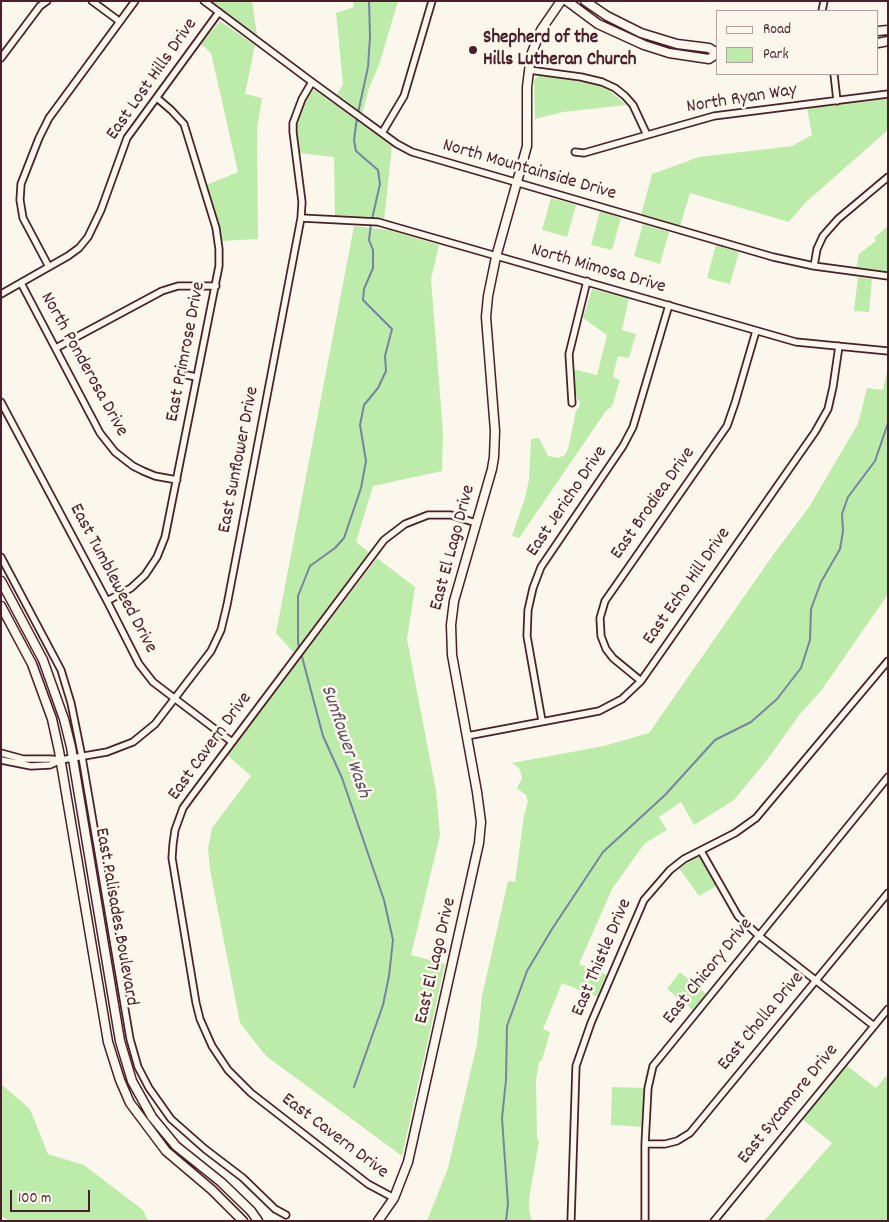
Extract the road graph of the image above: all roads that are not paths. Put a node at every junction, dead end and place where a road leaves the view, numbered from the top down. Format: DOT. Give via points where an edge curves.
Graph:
graph roads {
  1 [pos="47,1"];
  2 [pos="92,1"];
  3 [pos="135,1"];
  4 [pos="204,1"];
  5 [pos="432,1"];
  6 [pos="560,1"];
  7 [pos="567,1"];
  8 [pos="584,1"];
  9 [pos="219,12"];
  10 [pos="119,21"];
  11 [pos="716,52"];
  12 [pos="716,55"];
  13 [pos="1,58"];
  14 [pos="529,70"];
  15 [pos="834,75"];
  16 [pos="312,82"];
  17 [pos="888,94"];
  18 [pos="156,98"];
  19 [pos="837,101"];
  20 [pos="382,133"];
  21 [pos="647,135"];
  22 [pos="575,152"];
  23 [pos="888,177"];
  24 [pos="518,184"];
  25 [pos="301,218"];
  26 [pos="496,257"];
  27 [pos="814,266"];
  28 [pos="49,267"];
  29 [pos="888,276"];
  30 [pos="587,282"];
  31 [pos="21,283"];
  32 [pos="216,286"];
  33 [pos="1,294"];
  34 [pos="669,305"];
  35 [pos="756,331"];
  36 [pos="839,346"];
  37 [pos="56,348"];
  38 [pos="888,351"];
  39 [pos="187,375"];
  40 [pos="196,377"];
  41 [pos="1,402"];
  42 [pos="572,403"];
  43 [pos="178,480"];
  44 [pos="476,522"];
  45 [pos="1,557"];
  46 [pos="1,581"];
  47 [pos="107,601"];
  48 [pos="1,606"];
  49 [pos="888,661"];
  50 [pos="641,681"];
  51 [pos="174,698"];
  52 [pos="542,722"];
  53 [pos="467,736"];
  54 [pos="232,742"];
  55 [pos="1,753"];
  56 [pos="82,757"];
  57 [pos="72,758"];
  58 [pos="1,760"];
  59 [pos="61,760"];
  60 [pos="888,777"];
  61 [pos="701,851"];
  62 [pos="888,893"];
  63 [pos="759,936"];
  64 [pos="816,981"];
  65 [pos="888,1009"];
  66 [pos="874,1026"];
  67 [pos="645,1144"];
  68 [pos="394,1198"];
  69 [pos="286,1215"];
  70 [pos="243,1221"];
  71 [pos="258,1221"];
  72 [pos="378,1221"];
  73 [pos="571,1221"];
  74 [pos="645,1221"];
  75 [pos="714,1221"];
  1 -- 13 [label="street"];
  2 -- 10 [label="street"];
  3 -- 10 [label="street"];
  4 -- 9 [label="street, North Mountainside Drive"];
  5 -- 20 [label="street" via="407,88"];
  6 -- 14 [label="street, East El Lago Drive" via="537,38"];
  7 -- 12 [label="street" via="598,24 644,45 709,59"];
  8 -- 11 [label="street" via="641,33 677,44 710,48"];
  9 -- 16 [label="street, North Mountainside Drive"];
  9 -- 18 [label="street, East Lost Hills Drive"];
  10 -- 28 [label="street" via="49,118 21,184 23,218"];
  14 -- 21 [label="street" via="581,76 615,88 632,105"];
  14 -- 24 [label="street, East El Lago Drive" via="527,146"];
  15 -- 19 [label="street"];
  16 -- 20 [label="street, North Mountainside Drive"];
  16 -- 25 [label="street, East Sunflower Drive" via="302,99 293,132"];
  17 -- 19 [label="street, North Ryan Way"];
  18 -- 28 [label="street, East Lost Hills Drive" via="127,138 88,237 74,252"];
  18 -- 32 [label="street, East Primrose Drive" via="184,124 216,228 219,249"];
  19 -- 21 [label="street, North Ryan Way" via="714,116"];
  20 -- 24 [label="street, North Mountainside Drive" via="412,152"];
  21 -- 22 [label="street, North Ryan Way" via="584,153"];
  23 -- 27 [label="street" via="838,219 823,236"];
  24 -- 26 [label="street, East El Lago Drive"];
  24 -- 27 [label="street, North Mountainside Drive" via="772,257"];
  25 -- 26 [label="street, North Mimosa Drive" via="378,222"];
  25 -- 51 [label="street, East Sunflower Drive" via="221,630 211,651"];
  26 -- 30 [label="street, North Mimosa Drive"];
  26 -- 44 [label="street, East El Lago Drive" via="486,317 494,451"];
  27 -- 29 [label="street, North Mountainside Drive"];
  28 -- 31 [label="street, East Lost Hills Drive"];
  30 -- 34 [label="street, North Mimosa Drive"];
  30 -- 42 [label="street" via="568,354"];
  31 -- 33 [label="street, East Lost Hills Drive"];
  31 -- 37 [label="street, North Ponderosa Drive"];
  32 -- 37 [label="street" via="178,286 162,291"];
  32 -- 40 [label="street, East Primrose Drive"];
  34 -- 35 [label="street, North Mimosa Drive"];
  34 -- 52 [label="street, East Jericho Drive" via="633,427 541,567 533,588 527,636"];
  35 -- 36 [label="street, North Mimosa Drive" via="796,342"];
  35 -- 50 [label="street, East Brodiea Drive" via="727,426 605,601 600,618 601,636 606,648"];
  36 -- 38 [label="street, North Mimosa Drive"];
  36 -- 50 [label="street, East Echo Hill Drive" via="828,409 815,432"];
  37 -- 43 [label="street, North Ponderosa Drive" via="100,433 115,452 143,472"];
  39 -- 40 [label="street"];
  40 -- 43 [label="street, East Primrose Drive"];
  41 -- 47 [label="street, East Tumbleweed Drive"];
  43 -- 47 [label="street, East Primrose Drive" via="158,557 131,588"];
  44 -- 53 [label="street, East El Lago Drive" via="454,601 451,625 452,655"];
  44 -- 54 [label="street, East Cavern Drive" via="451,515 428,515 405,524 384,540"];
  45 -- 56 [label="street" via="61,670"];
  46 -- 57 [label="street, East Palisades Boulevard" via="52,682"];
  47 -- 51 [label="street, East Tumbleweed Drive" via="139,664 153,682"];
  48 -- 59 [label="street, East Palisades Boulevard" via="42,689"];
  49 -- 61 [label="street, East Thistle Drive" via="756,818"];
  50 -- 52 [label="street, East Echo Hill Drive" via="622,699 599,711"];
  51 -- 54 [label="street, East Tumbleweed Drive"];
  51 -- 56 [label="street, East Sunflower Drive" via="155,724 133,742"];
  52 -- 53 [label="street, East Echo Hill Drive"];
  53 -- 68 [label="street, East El Lago Drive" via="481,822 479,843 408,1162"];
  54 -- 68 [label="street, East Cavern Drive" via="183,808 173,844 172,858 200,1019 228,1070 251,1093 368,1184"];
  55 -- 59 [label="street" via="23,759"];
  56 -- 57 [label="street, East Sunflower Drive"];
  56 -- 69 [label="street" via="130,1039 138,1067 171,1119"];
  57 -- 59 [label="street, East Sunflower Drive"];
  57 -- 71 [label="street, East Palisades Boulevard" via="120,1041 132,1081 152,1117 176,1146 221,1182"];
  58 -- 59 [label="street" via="31,766 50,765"];
  59 -- 70 [label="street, East Palisades Boulevard" via="108,1042 120,1080 130,1103 166,1152"];
  60 -- 63 [label="street, East Chicory Drive"];
  61 -- 63 [label="street" via="738,916"];
  61 -- 73 [label="street, East Thistle Drive" via="670,870 644,900 579,1053 574,1081"];
  62 -- 64 [label="street, East Cholla Drive"];
  63 -- 64 [label="street"];
  63 -- 67 [label="street, East Chicory Drive" via="653,1066 648,1088"];
  64 -- 66 [label="street"];
  64 -- 67 [label="street, East Cholla Drive" via="690,1133 677,1142"];
  65 -- 66 [label="street, East Sycamore Drive"];
  66 -- 75 [label="street, East Sycamore Drive"];
  67 -- 74 [label="street, East Chicory Drive"];
  68 -- 72 [label="street, East El Lago Drive"];
}
